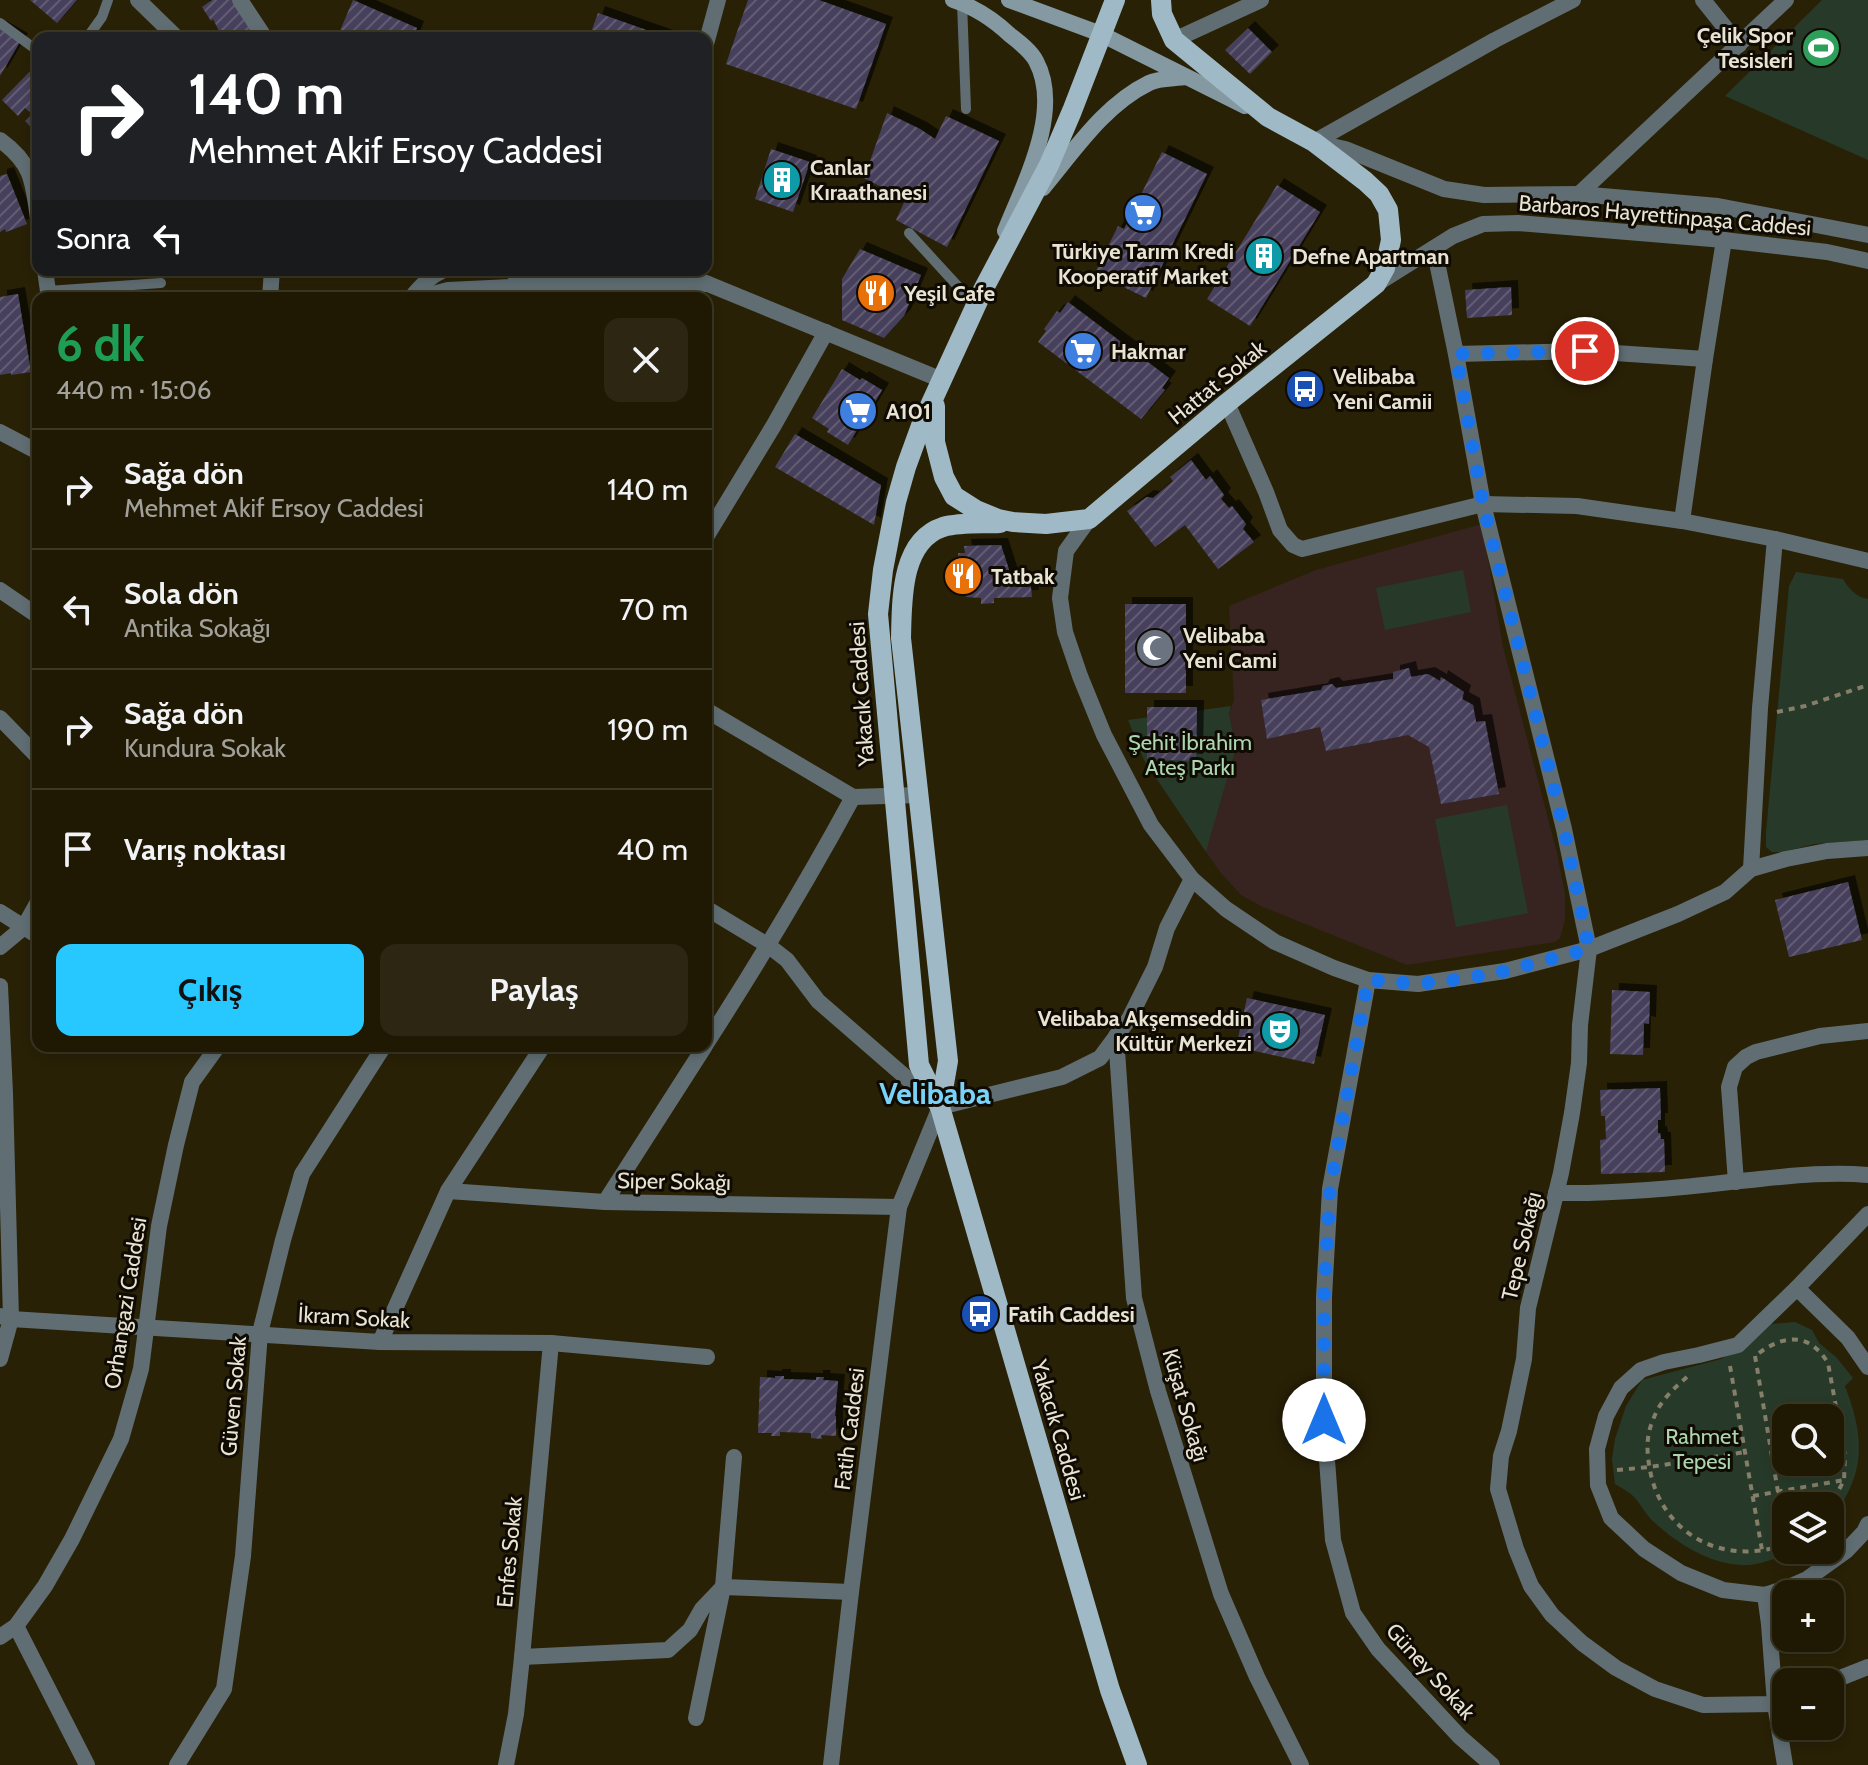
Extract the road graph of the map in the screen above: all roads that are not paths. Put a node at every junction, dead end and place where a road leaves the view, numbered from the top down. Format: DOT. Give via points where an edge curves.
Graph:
graph roads {
  1 [pos="108,0"];
  2 [pos="138,0"];
  3 [pos="240,0"];
  4 [pos="718,0"];
  5 [pos="1009,0"];
  6 [pos="1115,0"];
  7 [pos="1161,0"];
  8 [pos="1261,0"];
  9 [pos="1573,0"];
  10 [pos="1703,0"];
  11 [pos="1786,0"];
  12 [pos="957,2"];
  13 [pos="0,23"];
  14 [pos="91,32"];
  15 [pos="171,32"];
  16 [pos="261,32"];
  17 [pos="709,32"];
  18 [pos="1101,34"];
  19 [pos="1174,40"];
  20 [pos="1739,45"];
  21 [pos="32,47"];
  22 [pos="1188,77"];
  23 [pos="966,109"];
  24 [pos="1268,117"];
  25 [pos="0,140"];
  26 [pos="1314,142"];
  27 [pos="32,176"];
  28 [pos="1579,194"];
  29 [pos="1030,204"];
  30 [pos="909,233"];
  31 [pos="1868,235"];
  32 [pos="1724,240"];
  33 [pos="1434,248"];
  34 [pos="1868,261"];
  35 [pos="433,276"];
  36 [pos="518,276"];
  37 [pos="683,276"];
  38 [pos="161,283"];
  39 [pos="1376,284"];
  40 [pos="534,290"];
  41 [pos="704,291"];
  42 [pos="77,292"];
  43 [pos="416,292"];
  44 [pos="441,292"];
  45 [pos="712,294"];
  46 [pos="980,298"];
  47 [pos="826,332"];
  48 [pos="1456,354"];
  49 [pos="1705,359"];
  50 [pos="939,387"];
  51 [pos="1227,403"];
  52 [pos="0,432"];
  53 [pos="32,449"];
  54 [pos="1483,504"];
  55 [pos="1089,519"];
  56 [pos="1682,521"];
  57 [pos="1013,522"];
  58 [pos="712,527"];
  59 [pos="1775,539"];
  60 [pos="1868,561"];
  61 [pos="0,590"];
  62 [pos="32,612"];
  63 [pos="712,714"];
  64 [pos="0,718"];
  65 [pos="32,751"];
  66 [pos="919,795"];
  67 [pos="853,797"];
  68 [pos="894,797"];
  69 [pos="1868,848"];
  70 [pos="1751,869"];
  71 [pos="1192,879"];
  72 [pos="0,912"];
  73 [pos="712,912"];
  74 [pos="31,932"];
  75 [pos="769,946"];
  76 [pos="0,947"];
  77 [pos="1589,949"];
  78 [pos="1368,980"];
  79 [pos="0,986"];
  80 [pos="1868,1031"];
  81 [pos="712,1036"];
  82 [pos="1116,1036"];
  83 [pos="212,1052"];
  84 [pos="380,1052"];
  85 [pos="539,1052"];
  86 [pos="701,1052"];
  87 [pos="940,1107"];
  88 [pos="1868,1175"];
  89 [pos="1736,1182"];
  90 [pos="448,1191"];
  91 [pos="1556,1193"];
  92 [pos="605,1202"];
  93 [pos="899,1207"];
  94 [pos="1868,1214"];
  95 [pos="1797,1288"];
  96 [pos="6,1318"];
  97 [pos="145,1327"];
  98 [pos="260,1333"];
  99 [pos="380,1342"];
  100 [pos="551,1343"];
  101 [pos="707,1357"];
  102 [pos="0,1359"];
  103 [pos="1868,1367"];
  104 [pos="734,1457"];
  105 [pos="1868,1524"];
  106 [pos="723,1587"];
  107 [pos="851,1592"];
  108 [pos="1765,1595"];
  109 [pos="16,1626"];
  110 [pos="0,1637"];
  111 [pos="522,1657"];
  112 [pos="1868,1667"];
  113 [pos="1775,1668"];
  114 [pos="1844,1676"];
  115 [pos="1772,1702"];
  116 [pos="696,1718"];
  117 [pos="1783,1740"];
  118 [pos="87,1765"];
  119 [pos="177,1765"];
  120 [pos="506,1765"];
  121 [pos="831,1765"];
  122 [pos="1137,1765"];
  123 [pos="1301,1765"];
  124 [pos="1492,1765"];
  125 [pos="1785,1765"];
  1 -- 14 [label="lane"];
  2 -- 15 [label="street"];
  3 -- 16 [label="street"];
  4 -- 17 [label="street"];
  5 -- 18 [label="main road"];
  6 -- 18 [label="main road, Yakacık Caddesi"];
  7 -- 19 [label="main road"];
  8 -- 19 [label="street"];
  9 -- 26 [label="street"];
  10 -- 20 [label="street"];
  11 -- 20 [label="street"];
  12 -- 23 [label="lane"];
  12 -- 46 [label="main road, Yakacık Caddesi" via="997,23 1021,44 1036,60 1044,87 1040,140"];
  13 -- 21 [label="lane"];
  18 -- 22 [label="main road"];
  18 -- 29 [label="main road, Yakacık Caddesi"];
  19 -- 24 [label="main road"];
  20 -- 28 [label="street"];
  22 -- 24 [label="main road"];
  22 -- 29 [label="main road, Yakacık Caddesi" via="1151,82 1125,99 1101,119"];
  24 -- 26 [label="main road"];
  25 -- 27 [label="street" via="16,151"];
  26 -- 28 [label="street, Barbaros Hayrettinpaşa Caddesi" via="1444,189 1484,195"];
  26 -- 39 [label="main road" via="1365,181 1388,210 1389,253"];
  28 -- 31 [label="street, Barbaros Hayrettinpaşa Caddesi" via="1718,206"];
  29 -- 46 [label="main road, Yakacık Caddesi"];
  30 -- 46 [label="lane"];
  32 -- 33 [label="street, Barbaros Hayrettinpaşa Caddesi" via="1518,223 1483,224"];
  32 -- 34 [label="street, Barbaros Hayrettinpaşa Caddesi"];
  32 -- 49 [label="street"];
  33 -- 39 [label="street, Barbaros Hayrettinpaşa Caddesi"];
  33 -- 48 [label="street, Tepe Sokağı"];
  35 -- 43 [label="street"];
  36 -- 40 [label="street"];
  37 -- 41 [label="street"];
  38 -- 42 [label="lane"];
  39 -- 51 [label="main road, Hattat Sokak"];
  40 -- 41 [label="street" via="613,282"];
  40 -- 44 [label="street"];
  45 -- 47 [label="street"];
  46 -- 50 [label="main road, Yakacık Caddesi"];
  47 -- 50 [label="street"];
  47 -- 58 [label="street"];
  48 -- 49 [label="street" via="1585,351"];
  48 -- 54 [label="street, Tepe Sokağı"];
  49 -- 56 [label="street"];
  50 -- 57 [label="main road" via="935,442 954,496"];
  50 -- 68 [label="main road, Yakacık Caddesi" via="896,502 878,614"];
  51 -- 54 [label="street" via="1280,530 1302,549"];
  51 -- 55 [label="main road, Hattat Sokak"];
  52 -- 53 [label="street"];
  54 -- 56 [label="street" via="1577,506"];
  54 -- 77 [label="street, Tepe Sokağı"];
  55 -- 57 [label="main road"];
  55 -- 71 [label="street" via="1066,551 1060,598 1065,632 1111,748 1151,825"];
  56 -- 59 [label="street"];
  57 -- 66 [label="main road, Yakacık Caddesi" via="944,527 930,533 909,564 901,638"];
  59 -- 60 [label="street"];
  59 -- 70 [label="street"];
  61 -- 62 [label="street"];
  63 -- 67 [label="street"];
  64 -- 65 [label="street"];
  66 -- 68 [label="street"];
  66 -- 87 [label="main road, Yakacık Caddesi" via="948,1061"];
  67 -- 68 [label="street"];
  67 -- 75 [label="street"];
  68 -- 87 [label="main road, Yakacık Caddesi" via="919,1065"];
  69 -- 70 [label="street" via="1827,851"];
  70 -- 77 [label="street" via="1725,892"];
  71 -- 78 [label="street" via="1275,942"];
  71 -- 82 [label="street" via="1167,928 1155,967"];
  72 -- 74 [label="street"];
  73 -- 75 [label="street"];
  74 -- 76 [label="street"];
  75 -- 81 [label="street"];
  75 -- 87 [label="street" via="787,960 818,1001"];
  77 -- 78 [label="street" via="1461,979 1418,984"];
  77 -- 91 [label="street, Tepe Sokağı" via="1579,1063"];
  78 -- 124 [label="street, Güney Sokak" via="1329,1204 1324,1420 1333,1540 1353,1613 1378,1649"];
  79 -- 96 [label="street"];
  80 -- 89 [label="street" via="1756,1052 1735,1067 1729,1087"];
  82 -- 87 [label="street" via="1100,1058 1062,1077"];
  82 -- 123 [label="street, Küşat Sokağı" via="1134,1298 1221,1594"];
  83 -- 97 [label="street, Orhangazi Caddesi" via="192,1082 185,1107 159,1226"];
  84 -- 98 [label="street, Güven Sokak" via="302,1174"];
  85 -- 90 [label="street"];
  86 -- 92 [label="street"];
  87 -- 93 [label="street, Fatih Caddesi"];
  87 -- 122 [label="main road, Yakacık Caddesi" via="1110,1690"];
  88 -- 89 [label="street"];
  89 -- 91 [label="street" via="1606,1194"];
  90 -- 92 [label="street, Siper Sokağı"];
  90 -- 99 [label="street"];
  91 -- 115 [label="street, Tepe Sokağı" via="1528,1308 1524,1359 1498,1489 1531,1586 1582,1643 1655,1689 1703,1705"];
  92 -- 93 [label="street, Siper Sokağı"];
  93 -- 107 [label="street, Fatih Caddesi"];
  94 -- 95 [label="street"];
  95 -- 103 [label="street" via="1848,1338"];
  95 -- 108 [label="street" via="1738,1345 1641,1370 1621,1388 1597,1449 1598,1485 1611,1518 1644,1549 1681,1573 1723,1590"];
  96 -- 97 [label="street, İkram Sokak"];
  96 -- 102 [label="street"];
  97 -- 98 [label="street, İkram Sokak"];
  97 -- 109 [label="street, Orhangazi Caddesi" via="141,1369 121,1439 65,1551"];
  98 -- 99 [label="street, İkram Sokak"];
  98 -- 119 [label="street, Güven Sokak" via="243,1556 224,1689"];
  99 -- 100 [label="street, İkram Sokak"];
  100 -- 101 [label="street, İkram Sokak"];
  100 -- 111 [label="street, Enfes Sokak"];
  104 -- 106 [label="street"];
  105 -- 108 [label="street" via="1846,1551 1807,1579"];
  106 -- 107 [label="street"];
  106 -- 111 [label="street" via="668,1650"];
  106 -- 116 [label="street"];
  107 -- 121 [label="street, Fatih Caddesi"];
  108 -- 113 [label="street"];
  109 -- 110 [label="street, Orhangazi Caddesi"];
  109 -- 118 [label="street"];
  111 -- 120 [label="street, Enfes Sokak"];
  112 -- 114 [label="street"];
  117 -- 125 [label="street"];
}
